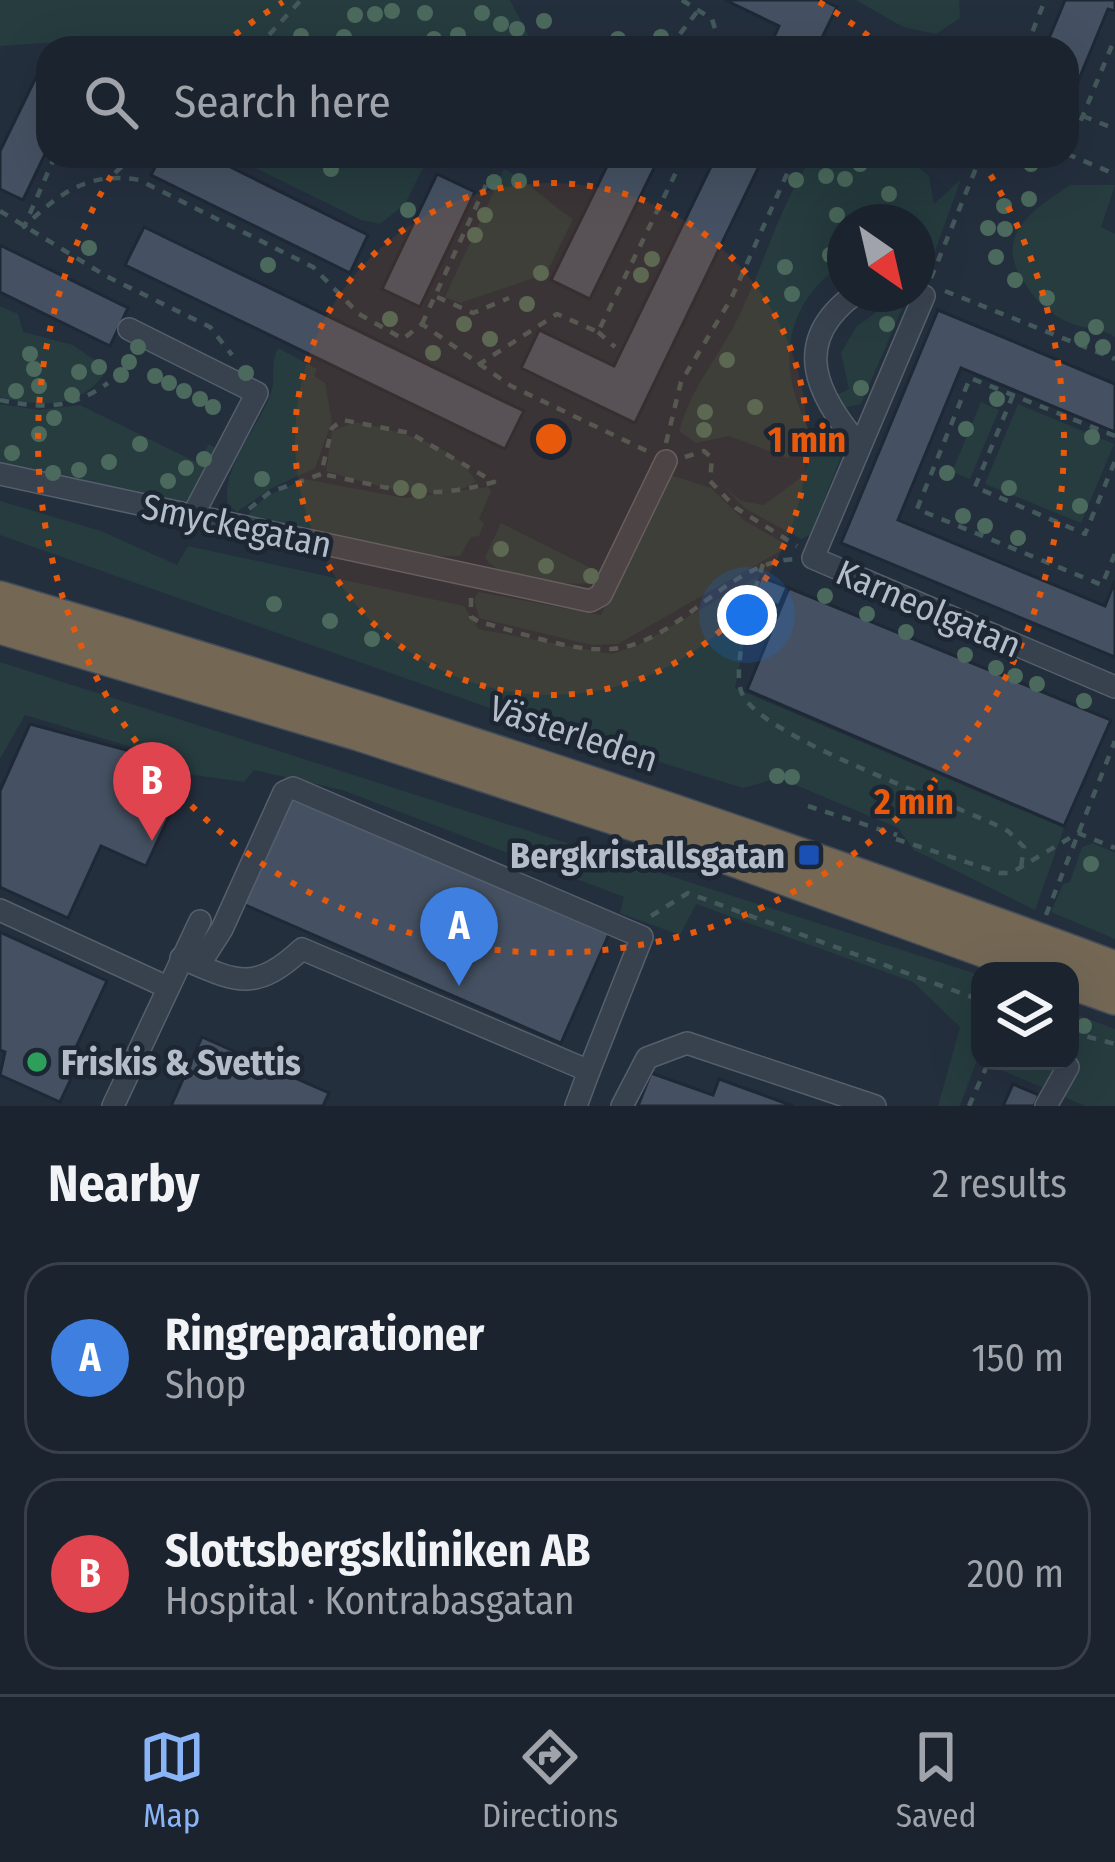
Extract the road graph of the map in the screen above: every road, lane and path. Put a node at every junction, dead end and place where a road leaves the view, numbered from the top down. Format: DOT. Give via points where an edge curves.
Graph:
graph roads {
  1 [pos="301,0"];
  2 [pos="682,0"];
  3 [pos="1045,0"];
  4 [pos="700,8"];
  5 [pos="268,36"];
  6 [pos="678,36"];
  7 [pos="720,36"];
  8 [pos="1030,36"];
  9 [pos="1115,38"];
  10 [pos="1083,116"];
  11 [pos="1079,126"];
  12 [pos="1115,129"];
  13 [pos="1079,159"];
  14 [pos="50,168"];
  15 [pos="120,168"];
  16 [pos="678,168"];
  17 [pos="790,168"];
  18 [pos="976,168"];
  19 [pos="1114,172"];
  20 [pos="112,176"];
  21 [pos="486,185"];
  22 [pos="0,212"];
  23 [pos="24,227"];
  24 [pos="935,263"];
  25 [pos="935,295"];
  26 [pos="435,296"];
  27 [pos="508,298"];
  28 [pos="834,312"];
  29 [pos="914,312"];
  30 [pos="422,324"];
  31 [pos="129,329"];
  32 [pos="598,332"];
  33 [pos="615,347"];
  34 [pos="1115,359"];
  35 [pos="478,365"];
  36 [pos="235,382"];
  37 [pos="108,383"];
  38 [pos="1013,395"];
  39 [pos="0,400"];
  40 [pos="1115,436"];
  41 [pos="860,446"];
  42 [pos="667,461"];
  43 [pos="1115,461"];
  44 [pos="0,474"];
  45 [pos="321,474"];
  46 [pos="193,515"];
  47 [pos="233,524"];
  48 [pos="1115,554"];
  49 [pos="814,558"];
  50 [pos="763,564"];
  51 [pos="475,576"];
  52 [pos="0,598"];
  53 [pos="0,627"];
  54 [pos="1115,687"];
  55 [pos="1115,741"];
  56 [pos="808,806"];
  57 [pos="1078,833"];
  58 [pos="1115,848"];
  59 [pos="1021,867"];
  60 [pos="0,910"];
  61 [pos="1046,915"];
  62 [pos="200,921"];
  63 [pos="642,937"];
  64 [pos="190,962"];
  65 [pos="1016,962"];
  66 [pos="1115,968"];
  67 [pos="1079,985"];
  68 [pos="167,987"];
  69 [pos="971,997"];
  70 [pos="1115,998"];
  71 [pos="1079,1034"];
  72 [pos="1115,1044"];
  73 [pos="985,1070"];
  74 [pos="1066,1070"];
  75 [pos="589,1071"];
  76 [pos="113,1106"];
  77 [pos="576,1106"];
  78 [pos="622,1106"];
  79 [pos="875,1106"];
  80 [pos="969,1106"];
  81 [pos="1046,1106"];
  1 -- 5 [label="path"];
  2 -- 4 [label="path"];
  3 -- 8 [label="path"];
  4 -- 6 [label="path"];
  4 -- 7 [label="path"];
  9 -- 10 [label="path"];
  10 -- 11 [label="path"];
  10 -- 12 [label="path"];
  13 -- 19 [label="path"];
  14 -- 23 [label="path"];
  15 -- 20 [label="path"];
  16 -- 32 [label="path"];
  17 -- 42 [label="path" via="731,299 681,382 666,428"];
  18 -- 24 [label="path"];
  20 -- 23 [label="path" via="56,196"];
  20 -- 30 [label="path" via="139,180 313,267 359,314 403,339"];
  21 -- 26 [label="path"];
  22 -- 23 [label="path"];
  23 -- 36 [label="path" via="210,327 232,352"];
  25 -- 34 [label="path"];
  26 -- 27 [label="path" via="473,313"];
  26 -- 30 [label="path"];
  28 -- 41 [label="street" via="816,353 821,396"];
  29 -- 41 [label="street, Karneolgatan"];
  30 -- 35 [label="path"];
  31 -- 36 [label="street"];
  32 -- 33 [label="path"];
  32 -- 35 [label="path" via="556,314"];
  35 -- 42 [label="path"];
  36 -- 46 [label="street" via="257,393"];
  37 -- 39 [label="path" via="56,407"];
  38 -- 40 [label="path"];
  38 -- 43 [label="path" via="976,487 1085,534"];
  38 -- 48 [label="path" via="970,378 917,509 1102,585"];
  41 -- 49 [label="street, Karneolgatan"];
  42 -- 49 [label="path" via="704,452 723,496"];
  42 -- 51 [label="street, Smyckegatan" via="597,599"];
  44 -- 46 [label="street, Smyckegatan"];
  45 -- 45 [label="path" via="432,495 494,482 410,433 343,420 332,428"];
  45 -- 47 [label="path" via="270,492"];
  46 -- 47 [label="street, Smyckegatan"];
  47 -- 51 [label="street, Smyckegatan"];
  49 -- 50 [label="path"];
  49 -- 54 [label="street, Karneolgatan"];
  50 -- 51 [label="path" via="621,648 479,622 469,609"];
  50 -- 59 [label="path" via="740,678 750,705 785,733 1008,831 1024,847"];
  52 -- 66 [label="highway, Västerleden" via="663,803"];
  53 -- 65 [label="highway, Västerleden" via="630,823"];
  55 -- 57 [label="path"];
  56 -- 59 [label="path" via="977,868"];
  57 -- 58 [label="path"];
  57 -- 59 [label="path"];
  57 -- 61 [label="path"];
  60 -- 68 [label="street"];
  62 -- 64 [label="street"];
  63 -- 64 [label="street" via="292,788 222,929"];
  63 -- 69 [label="path" via="651,916 688,893"];
  63 -- 75 [label="street"];
  64 -- 68 [label="street"];
  64 -- 75 [label="street" via="252,982 302,949"];
  67 -- 70 [label="highway"];
  68 -- 76 [label="street"];
  71 -- 72 [label="path"];
  73 -- 80 [label="path"];
  74 -- 81 [label="street"];
  75 -- 77 [label="street"];
  78 -- 79 [label="street" via="647,1058 687,1043"];
}
